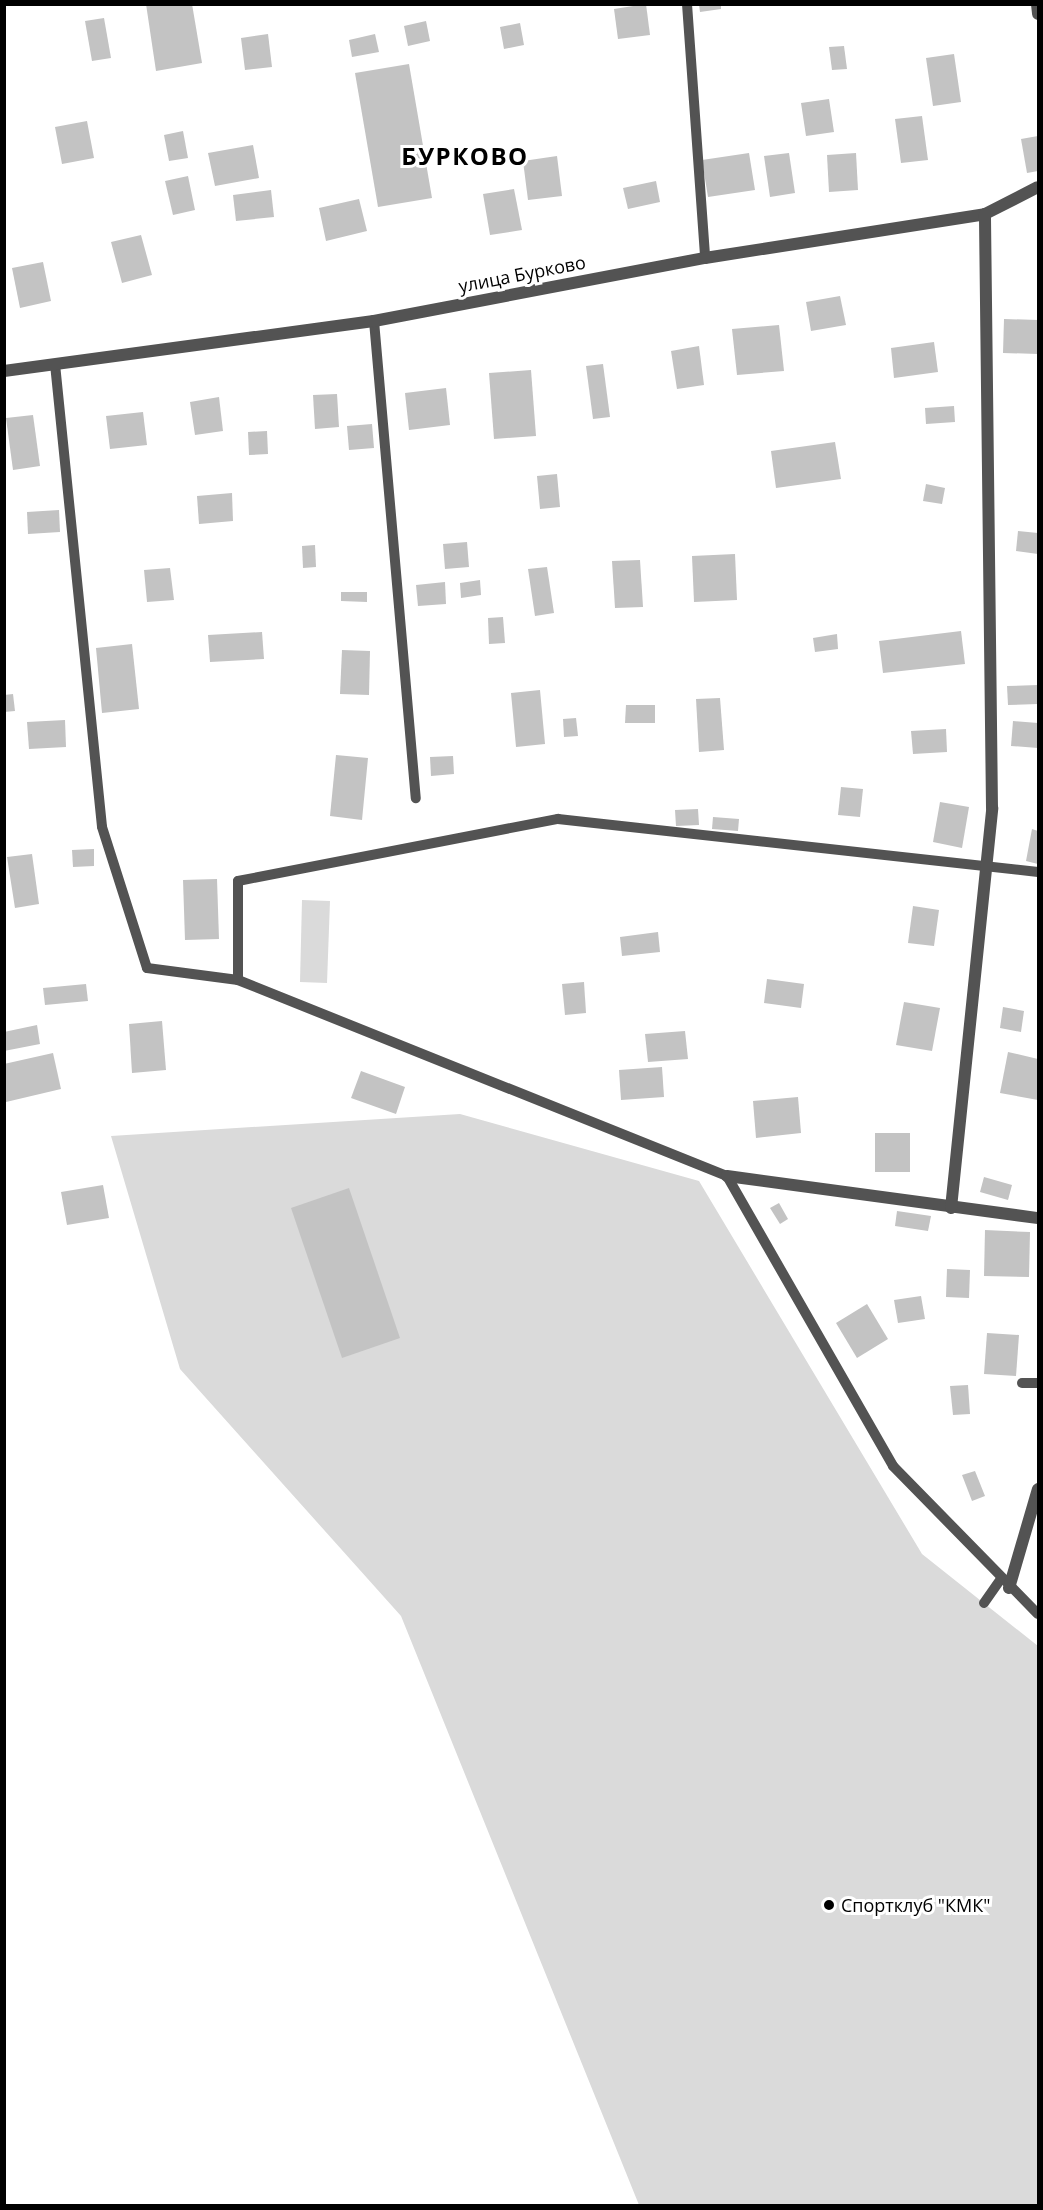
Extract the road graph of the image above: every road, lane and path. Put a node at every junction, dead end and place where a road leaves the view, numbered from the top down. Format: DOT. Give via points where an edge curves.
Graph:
graph roads {
  1 [pos="687,4"];
  2 [pos="1037,4"];
  3 [pos="1038,14"];
  4 [pos="1038,187"];
  5 [pos="984,214"];
  6 [pos="705,258"];
  7 [pos="374,321"];
  8 [pos="55,364"];
  9 [pos="4,371"];
  10 [pos="416,798"];
  11 [pos="989,862"];
  12 [pos="1038,872"];
  13 [pos="238,980"];
  14 [pos="727,1176"];
  15 [pos="951,1208"];
  16 [pos="1038,1218"];
  17 [pos="1022,1383"];
  18 [pos="1038,1383"];
  19 [pos="1038,1489"];
  20 [pos="1005,1584"];
  21 [pos="984,1603"];
  22 [pos="1038,1614"];
  1 -- 6 [label="lane"];
  2 -- 3 [label="street"];
  4 -- 5 [label="street, улица Бурково"];
  5 -- 6 [label="street, улица Бурково"];
  5 -- 11 [label="street"];
  6 -- 7 [label="street, улица Бурково"];
  7 -- 8 [label="street, улица Бурково"];
  7 -- 10 [label="lane"];
  8 -- 9 [label="street, улица Бурково"];
  8 -- 13 [label="lane" via="102,827 147,968"];
  11 -- 12 [label="lane"];
  11 -- 13 [label="lane" via="780,846 558,819 238,880"];
  11 -- 15 [label="street"];
  13 -- 14 [label="lane"];
  14 -- 15 [label="street"];
  14 -- 20 [label="lane" via="893,1466"];
  15 -- 16 [label="street"];
  17 -- 18 [label="lane"];
  19 -- 20 [label="street"];
  20 -- 21 [label="lane"];
  20 -- 22 [label="lane"];
}
